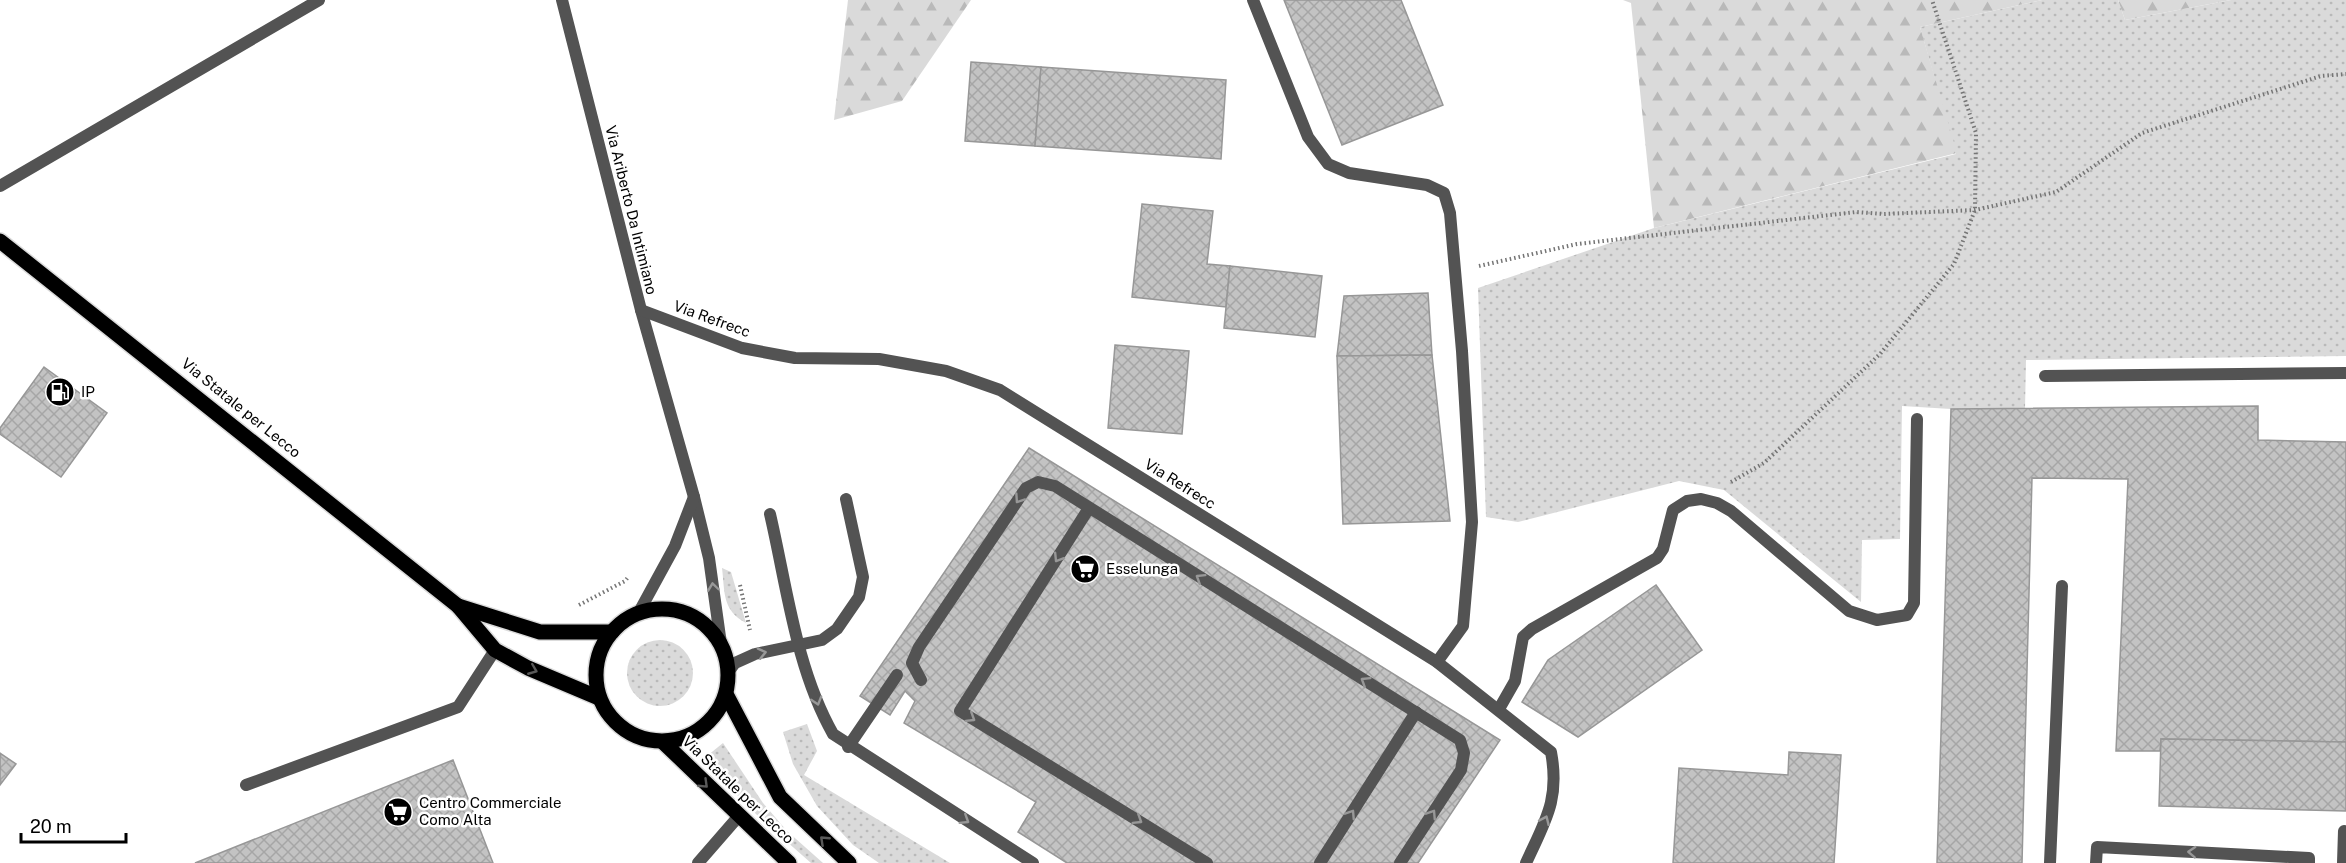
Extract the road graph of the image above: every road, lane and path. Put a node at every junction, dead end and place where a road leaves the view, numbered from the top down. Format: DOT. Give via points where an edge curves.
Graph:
graph roads {
  1 [pos="319,0"];
  2 [pos="561,0"];
  3 [pos="1254,0"];
  4 [pos="1932,0"];
  5 [pos="2346,74"];
  6 [pos="0,186"];
  7 [pos="1975,210"];
  8 [pos="0,241"];
  9 [pos="1455,271"];
  10 [pos="641,310"];
  11 [pos="2346,373"];
  12 [pos="2045,376"];
  13 [pos="1917,419"];
  14 [pos="694,497"];
  15 [pos="846,499"];
  16 [pos="1701,499"];
  17 [pos="1089,508"];
  18 [pos="770,514"];
  19 [pos="2062,586"];
  20 [pos="458,606"];
  21 [pos="639,612"];
  22 [pos="612,632"];
  23 [pos="721,644"];
  24 [pos="800,645"];
  25 [pos="495,650"];
  26 [pos="1437,662"];
  27 [pos="729,671"];
  28 [pos="897,675"];
  29 [pos="921,680"];
  30 [pos="726,694"];
  31 [pos="599,698"];
  32 [pos="1499,709"];
  33 [pos="1416,712"];
  34 [pos="663,742"];
  35 [pos="848,747"];
  36 [pos="246,784"];
  37 [pos="738,817"];
  38 [pos="2344,831"];
  39 [pos="698,863"];
  40 [pos="789,863"];
  41 [pos="849,863"];
  42 [pos="1033,863"];
  43 [pos="1207,863"];
  44 [pos="1320,863"];
  45 [pos="1400,863"];
  46 [pos="1526,863"];
  47 [pos="2050,863"];
  48 [pos="2096,863"];
  49 [pos="2309,863"];
  50 [pos="2343,863"];
  1 -- 6 [label="street"];
  2 -- 10 [label="street, Via Ariberto Da Intimiano"];
  3 -- 9 [label="street" via="1308,137 1328,164 1349,173 1427,185 1444,193 1450,213"];
  4 -- 7 [label="path" via="1976,133"];
  5 -- 7 [label="path" via="2321,76 2142,133 2056,192"];
  7 -- 9 [label="path" via="1856,212 1577,244"];
  7 -- 16 [label="path" via="1954,264 1880,354 1764,463"];
  8 -- 20 [label="main road, Via Statale per Lecco"];
  9 -- 26 [label="street" via="1472,522 1463,626"];
  10 -- 14 [label="street, Via Ariberto Da Intimiano"];
  10 -- 26 [label="street, Via Refrecc" via="742,348 795,358 902,363 946,371 1000,390"];
  11 -- 12 [label="street"];
  13 -- 16 [label="street" via="1914,603 1907,615 1877,620 1848,610 1731,511"];
  14 -- 21 [label="street" via="675,546"];
  23 -- 14 [label="street, Via Ariberto Da Intimiano, one-way" via="709,558"];
  15 -- 24 [label="street" via="863,577 859,597 837,629 822,640"];
  16 -- 32 [label="street" via="1687,501 1673,510 1657,558 1532,629 1523,638 1515,681"];
  17 -- 29 [label="street, one-way" via="1055,486 1038,482 1026,488 919,647 912,663"];
  33 -- 17 [label="street, one-way"];
  17 -- 43 [label="street, one-way" via="960,711"];
  18 -- 24 [label="street"];
  19 -- 47 [label="street"];
  20 -- 22 [label="main road, Via Statale per Lecco" via="540,632"];
  20 -- 25 [label="main road, Via Statale per Lecco"];
  21 -- 22 [label="main road"];
  21 -- 23 [label="main road" via="665,609 688,614 707,626"];
  22 -- 31 [label="main road" via="596,661"];
  23 -- 27 [label="main road"];
  27 -- 24 [label="street, one-way" via="735,663 755,654"];
  24 -- 35 [label="street, one-way" via="819,710 833,735"];
  25 -- 31 [label="main road, Via Statale per Lecco, one-way"];
  25 -- 36 [label="street" via="458,707"];
  26 -- 32 [label="street, Via Refrecc"];
  27 -- 30 [label="main road"];
  28 -- 35 [label="street"];
  30 -- 34 [label="main road" via="720,710 704,727 684,739"];
  41 -- 30 [label="main road, Via Statale per Lecco, one-way" via="780,797"];
  31 -- 34 [label="main road" via="611,719 621,726 640,738"];
  46 -- 32 [label="street, Via Refrecc, one-way" via="1552,804 1555,776 1551,752"];
  44 -- 33 [label="street, one-way"];
  45 -- 33 [label="street, one-way" via="1461,770 1464,753 1460,740"];
  34 -- 37 [label="main road, Via Statale per Lecco, one-way"];
  35 -- 42 [label="street, one-way"];
  37 -- 39 [label="street"];
  37 -- 40 [label="main road, Via Statale per Lecco"];
  38 -- 50 [label="street"];
  49 -- 48 [label="street, one-way" via="2309,858 2097,847"];
}
